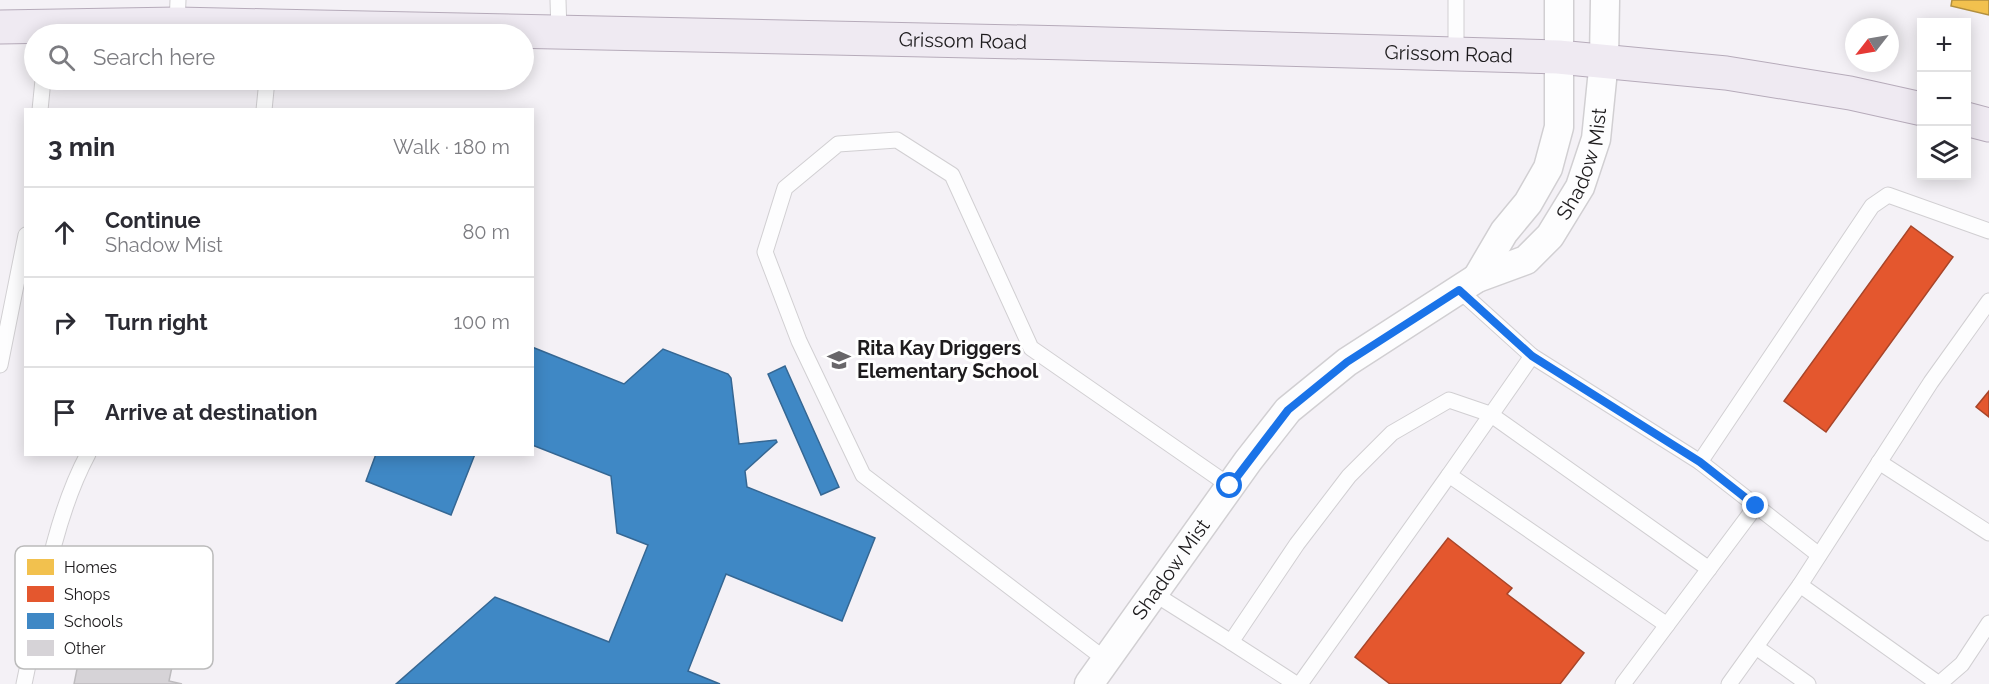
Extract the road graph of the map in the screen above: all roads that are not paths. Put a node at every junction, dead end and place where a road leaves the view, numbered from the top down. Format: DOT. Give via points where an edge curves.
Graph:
graph roads {
  1 [pos="558,0"];
  2 [pos="1456,0"];
  3 [pos="1559,0"];
  4 [pos="1605,0"];
  5 [pos="178,12"];
  6 [pos="97,24"];
  7 [pos="241,24"];
  8 [pos="0,27"];
  9 [pos="24,29"];
  10 [pos="534,33"];
  11 [pos="559,33"];
  12 [pos="1456,53"];
  13 [pos="1558,57"];
  14 [pos="1604,60"];
  15 [pos="42,90"];
  16 [pos="266,90"];
  17 [pos="40,108"];
  18 [pos="264,108"];
  19 [pos="1917,108"];
  20 [pos="1971,120"];
  21 [pos="1989,125"];
  22 [pos="1989,231"];
  23 [pos="24,242"];
  24 [pos="1468,284"];
  25 [pos="7,297"];
  26 [pos="1989,302"];
  27 [pos="1532,356"];
  28 [pos="0,365"];
  29 [pos="1490,414"];
  30 [pos="77,456"];
  31 [pos="87,456"];
  32 [pos="1700,462"];
  33 [pos="1879,462"];
  34 [pos="1449,475"];
  35 [pos="76,477"];
  36 [pos="1230,486"];
  37 [pos="1756,506"];
  38 [pos="1989,533"];
  39 [pos="55,546"];
  40 [pos="1819,555"];
  41 [pos="1709,569"];
  42 [pos="1800,585"];
  43 [pos="1153,593"];
  44 [pos="1989,623"];
  45 [pos="1667,625"];
  46 [pos="1231,642"];
  47 [pos="1756,647"];
  48 [pos="1106,660"];
  49 [pos="27,669"];
  50 [pos="24,684"];
  51 [pos="1089,684"];
  52 [pos="1296,684"];
  53 [pos="1300,684"];
  54 [pos="1623,684"];
  55 [pos="1729,684"];
  56 [pos="1808,684"];
  57 [pos="1939,684"];
  1 -- 11 [label="lane"];
  2 -- 12 [label="lane"];
  3 -- 13 [label="street, Shadow Mist"];
  4 -- 14 [label="street, Shadow Mist"];
  5 -- 6 [label="main road, Grissom Road"];
  5 -- 7 [label="main road, Grissom Road"];
  8 -- 9 [label="main road, Grissom Road"];
  10 -- 11 [label="main road, Grissom Road"];
  11 -- 12 [label="main road, Grissom Road"];
  12 -- 13 [label="main road, Grissom Road"];
  13 -- 14 [label="main road, Grissom Road"];
  13 -- 24 [label="street, Shadow Mist" via="1559,127 1548,168 1528,203"];
  14 -- 19 [label="main road, Grissom Road" via="1726,73"];
  14 -- 24 [label="street, Shadow Mist" via="1596,140 1580,187 1550,236 1526,260"];
  15 -- 17 [label="lane"];
  16 -- 18 [label="lane"];
  20 -- 21 [label="main road"];
  22 -- 32 [label="lane" via="1888,195 1872,206"];
  23 -- 25 [label="lane"];
  24 -- 27 [label="lane"];
  24 -- 36 [label="street, Shadow Mist" via="1347,362 1288,410"];
  25 -- 28 [label="lane"];
  26 -- 33 [label="lane"];
  27 -- 29 [label="lane"];
  27 -- 32 [label="lane"];
  29 -- 34 [label="lane"];
  29 -- 41 [label="lane"];
  29 -- 46 [label="lane" via="1449,399 1392,433 1349,476"];
  30 -- 35 [label="lane"];
  31 -- 35 [label="lane"];
  32 -- 37 [label="lane"];
  33 -- 38 [label="lane"];
  33 -- 40 [label="lane"];
  34 -- 45 [label="lane"];
  34 -- 53 [label="lane"];
  35 -- 39 [label="lane"];
  36 -- 43 [label="street, Shadow Mist"];
  36 -- 48 [label="lane" via="1030,348 952,175 897,140 838,144 785,188 765,252 799,341 863,475"];
  37 -- 40 [label="lane"];
  37 -- 41 [label="lane"];
  40 -- 42 [label="lane"];
  41 -- 45 [label="lane"];
  42 -- 47 [label="lane"];
  42 -- 57 [label="lane"];
  43 -- 46 [label="lane"];
  43 -- 48 [label="street, Shadow Mist"];
  44 -- 57 [label="lane" via="1962,664"];
  45 -- 54 [label="lane"];
  46 -- 52 [label="lane"];
  47 -- 55 [label="lane"];
  47 -- 56 [label="lane"];
  48 -- 51 [label="street, Shadow Mist"];
  49 -- 50 [label="lane"];
}
